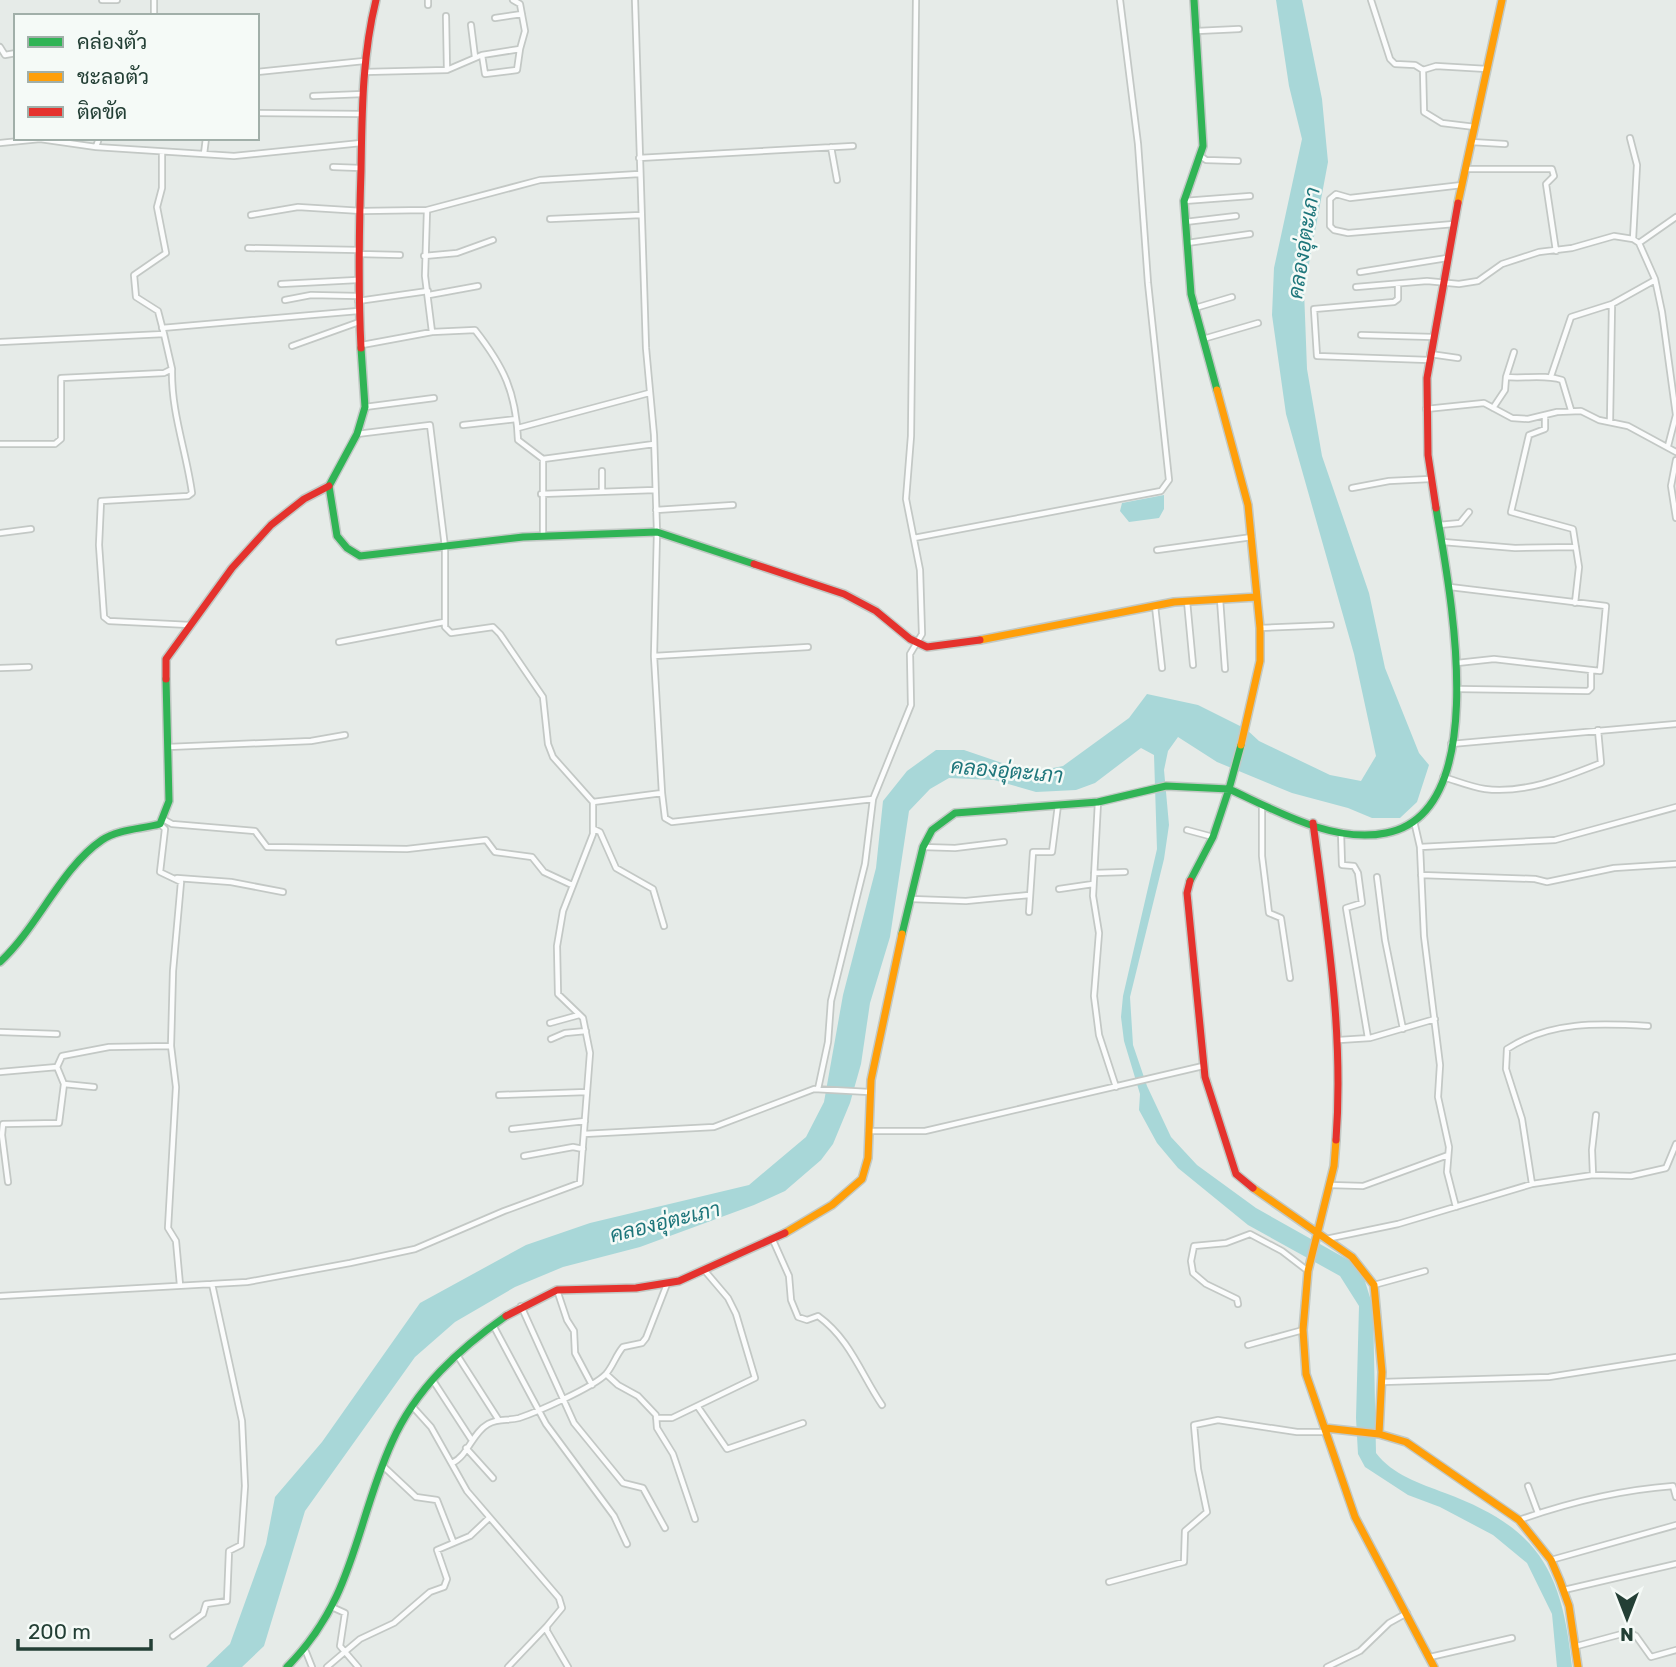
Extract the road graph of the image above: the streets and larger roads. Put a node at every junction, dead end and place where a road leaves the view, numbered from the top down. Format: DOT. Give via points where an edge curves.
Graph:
graph roads {
  1 [pos="102,0"];
  2 [pos="117,0"];
  3 [pos="376,0"];
  4 [pos="513,0"];
  5 [pos="635,0"];
  6 [pos="916,0"];
  7 [pos="1120,0"];
  8 [pos="1194,0"];
  9 [pos="1371,0"];
  10 [pos="1502,0"];
  11 [pos="522,13"];
  12 [pos="446,16"];
  13 [pos="495,18"];
  14 [pos="471,25"];
  15 [pos="1239,30"];
  16 [pos="1196,31"];
  17 [pos="0,47"];
  18 [pos="520,49"];
  19 [pos="14,53"];
  20 [pos="482,55"];
  21 [pos="475,57"];
  22 [pos="364,61"];
  23 [pos="1488,69"];
  24 [pos="447,70"];
  25 [pos="1423,70"];
  26 [pos="259,72"];
  27 [pos="364,72"];
  28 [pos="363,94"];
  29 [pos="313,96"];
  30 [pos="259,113"];
  31 [pos="362,114"];
  32 [pos="1475,127"];
  33 [pos="1630,138"];
  34 [pos="30,140"];
  35 [pos="47,140"];
  36 [pos="98,140"];
  37 [pos="205,140"];
  38 [pos="1472,142"];
  39 [pos="0,143"];
  40 [pos="362,143"];
  41 [pos="1505,144"];
  42 [pos="853,146"];
  43 [pos="96,147"];
  44 [pos="831,147"];
  45 [pos="162,152"];
  46 [pos="204,153"];
  47 [pos="1202,157"];
  48 [pos="639,158"];
  49 [pos="1238,161"];
  50 [pos="333,167"];
  51 [pos="362,168"];
  52 [pos="1466,169"];
  53 [pos="639,174"];
  54 [pos="837,180"];
  55 [pos="1462,185"];
  56 [pos="1250,196"];
  57 [pos="1184,201"];
  58 [pos="427,210"];
  59 [pos="362,211"];
  60 [pos="251,215"];
  61 [pos="640,215"];
  62 [pos="1236,216"];
  63 [pos="1676,217"];
  64 [pos="550,219"];
  65 [pos="1184,222"];
  66 [pos="1454,224"];
  67 [pos="1250,234"];
  68 [pos="1633,239"];
  69 [pos="493,240"];
  70 [pos="1187,243"];
  71 [pos="1639,243"];
  72 [pos="248,248"];
  73 [pos="1556,251"];
  74 [pos="359,252"];
  75 [pos="400,255"];
  76 [pos="424,256"];
  77 [pos="1447,258"];
  78 [pos="1360,272"];
  79 [pos="1655,279"];
  80 [pos="357,280"];
  81 [pos="1443,283"];
  82 [pos="281,284"];
  83 [pos="1398,285"];
  84 [pos="478,286"];
  85 [pos="1356,287"];
  86 [pos="429,293"];
  87 [pos="1232,297"];
  88 [pos="358,298"];
  89 [pos="285,300"];
  90 [pos="1612,304"];
  91 [pos="1194,308"];
  92 [pos="358,311"];
  93 [pos="359,322"];
  94 [pos="1258,323"];
  95 [pos="163,331"];
  96 [pos="432,332"];
  97 [pos="1362,335"];
  98 [pos="1433,337"];
  99 [pos="1203,339"];
  100 [pos="0,342"];
  101 [pos="362,345"];
  102 [pos="292,346"];
  103 [pos="1514,352"];
  104 [pos="1430,357"];
  105 [pos="1458,358"];
  106 [pos="172,369"];
  107 [pos="1551,376"];
  108 [pos="1506,377"];
  109 [pos="649,393"];
  110 [pos="434,398"];
  111 [pos="365,407"];
  112 [pos="1493,408"];
  113 [pos="1426,409"];
  114 [pos="1571,410"];
  115 [pos="1545,416"];
  116 [pos="516,419"];
  117 [pos="1610,422"];
  118 [pos="463,425"];
  119 [pos="517,428"];
  120 [pos="357,433"];
  121 [pos="0,443"];
  122 [pos="654,444"];
  123 [pos="1668,446"];
  124 [pos="1676,452"];
  125 [pos="543,459"];
  126 [pos="1676,460"];
  127 [pos="601,471"];
  128 [pos="1430,479"];
  129 [pos="329,486"];
  130 [pos="1352,488"];
  131 [pos="655,491"];
  132 [pos="602,492"];
  133 [pos="541,494"];
  134 [pos="733,505"];
  135 [pos="656,510"];
  136 [pos="1469,512"];
  137 [pos="1676,518"];
  138 [pos="1439,525"];
  139 [pos="31,529"];
  140 [pos="657,532"];
  141 [pos="0,533"];
  142 [pos="543,536"];
  143 [pos="1253,537"];
  144 [pos="914,538"];
  145 [pos="1443,542"];
  146 [pos="445,547"];
  147 [pos="1576,547"];
  148 [pos="1157,550"];
  149 [pos="1450,587"];
  150 [pos="1257,597"];
  151 [pos="1220,599"];
  152 [pos="1187,601"];
  153 [pos="1575,603"];
  154 [pos="1155,606"];
  155 [pos="444,622"];
  156 [pos="190,625"];
  157 [pos="1331,625"];
  158 [pos="1260,628"];
  159 [pos="339,642"];
  160 [pos="918,642"];
  161 [pos="808,647"];
  162 [pos="654,656"];
  163 [pos="1457,663"];
  164 [pos="1193,666"];
  165 [pos="29,667"];
  166 [pos="0,668"];
  167 [pos="1162,668"];
  168 [pos="1225,669"];
  169 [pos="1591,671"];
  170 [pos="1458,689"];
  171 [pos="1676,724"];
  172 [pos="1598,730"];
  173 [pos="345,735"];
  174 [pos="1451,744"];
  175 [pos="166,747"];
  176 [pos="1443,777"];
  177 [pos="1229,789"];
  178 [pos="663,793"];
  179 [pos="873,799"];
  180 [pos="593,802"];
  181 [pos="1098,802"];
  182 [pos="1262,804"];
  183 [pos="1058,805"];
  184 [pos="1676,807"];
  185 [pos="1414,821"];
  186 [pos="162,822"];
  187 [pos="1313,823"];
  188 [pos="594,829"];
  189 [pos="1187,830"];
  190 [pos="1341,833"];
  191 [pos="1213,837"];
  192 [pos="1004,842"];
  193 [pos="923,847"];
  194 [pos="1420,848"];
  195 [pos="1676,864"];
  196 [pos="1125,872"];
  197 [pos="1094,873"];
  198 [pos="1421,874"];
  199 [pos="1377,877"];
  200 [pos="177,878"];
  201 [pos="1093,884"];
  202 [pos="572,885"];
  203 [pos="1059,889"];
  204 [pos="283,892"];
  205 [pos="1029,895"];
  206 [pos="911,899"];
  207 [pos="1029,912"];
  208 [pos="664,926"];
  209 [pos="0,962"];
  210 [pos="1290,978"];
  211 [pos="580,1015"];
  212 [pos="1435,1019"];
  213 [pos="550,1023"];
  214 [pos="1648,1026"];
  215 [pos="1403,1029"];
  216 [pos="586,1031"];
  217 [pos="0,1032"];
  218 [pos="57,1034"];
  219 [pos="1368,1038"];
  220 [pos="551,1039"];
  221 [pos="1339,1040"];
  222 [pos="172,1046"];
  223 [pos="1203,1066"];
  224 [pos="57,1067"];
  225 [pos="0,1072"];
  226 [pos="64,1084"];
  227 [pos="93,1087"];
  228 [pos="1116,1087"];
  229 [pos="819,1089"];
  230 [pos="587,1092"];
  231 [pos="865,1092"];
  232 [pos="499,1095"];
  233 [pos="1596,1115"];
  234 [pos="585,1121"];
  235 [pos="512,1129"];
  236 [pos="867,1131"];
  237 [pos="584,1134"];
  238 [pos="1676,1144"];
  239 [pos="583,1149"];
  240 [pos="1448,1155"];
  241 [pos="524,1156"];
  242 [pos="1593,1175"];
  243 [pos="8,1182"];
  244 [pos="1532,1184"];
  245 [pos="1330,1185"];
  246 [pos="1456,1207"];
  247 [pos="1316,1233"];
  248 [pos="772,1237"];
  249 [pos="1325,1239"];
  250 [pos="704,1271"];
  251 [pos="1308,1271"];
  252 [pos="1425,1271"];
  253 [pos="667,1283"];
  254 [pos="212,1284"];
  255 [pos="180,1285"];
  256 [pos="1374,1285"];
  257 [pos="557,1290"];
  258 [pos="0,1296"];
  259 [pos="1238,1304"];
  260 [pos="521,1306"];
  261 [pos="493,1325"];
  262 [pos="1303,1330"];
  263 [pos="1248,1345"];
  264 [pos="457,1354"];
  265 [pos="1676,1357"];
  266 [pos="606,1374"];
  267 [pos="432,1379"];
  268 [pos="1382,1382"];
  269 [pos="592,1385"];
  270 [pos="564,1396"];
  271 [pos="412,1405"];
  272 [pos="882,1405"];
  273 [pos="698,1407"];
  274 [pos="539,1409"];
  275 [pos="656,1418"];
  276 [pos="498,1419"];
  277 [pos="803,1423"];
  278 [pos="1326,1430"];
  279 [pos="1379,1434"];
  280 [pos="471,1439"];
  281 [pos="466,1448"];
  282 [pos="452,1463"];
  283 [pos="383,1466"];
  284 [pos="492,1478"];
  285 [pos="1528,1486"];
  286 [pos="1676,1497"];
  287 [pos="1538,1513"];
  288 [pos="489,1518"];
  289 [pos="695,1519"];
  290 [pos="1519,1520"];
  291 [pos="1676,1525"];
  292 [pos="665,1528"];
  293 [pos="453,1541"];
  294 [pos="627,1544"];
  295 [pos="1551,1560"];
  296 [pos="1676,1564"];
  297 [pos="1109,1582"];
  298 [pos="1564,1590"];
  299 [pos="334,1608"];
  300 [pos="1408,1612"];
  301 [pos="547,1626"];
  302 [pos="173,1636"];
  303 [pos="1512,1638"];
  304 [pos="1577,1646"];
  305 [pos="1676,1650"];
  306 [pos="345,1651"];
  307 [pos="306,1652"];
  308 [pos="1430,1657"];
  309 [pos="336,1658"];
  310 [pos="287,1667"];
  311 [pos="312,1667"];
  312 [pos="327,1667"];
  313 [pos="341,1667"];
  314 [pos="358,1667"];
  315 [pos="508,1667"];
  316 [pos="568,1667"];
  317 [pos="1327,1667"];
  318 [pos="1434,1667"];
  319 [pos="1578,1667"];
  1 -- 2 [label="street"];
  3 -- 22 [label="street"];
  4 -- 11 [label="street"];
  5 -- 48 [label="street"];
  6 -- 144 [label="street" via="911,436 906,493"];
  7 -- 144 [label="street" via="1169,480 1161,491"];
  8 -- 16 [label="street"];
  9 -- 25 [label="street" via="1390,59"];
  10 -- 23 [label="street"];
  11 -- 13 [label="street"];
  11 -- 18 [label="street" via="526,31"];
  12 -- 24 [label="street"];
  14 -- 21 [label="street"];
  15 -- 16 [label="street"];
  16 -- 47 [label="street"];
  17 -- 19 [label="street" via="5,55"];
  18 -- 20 [label="street"];
  18 -- 20 [label="street" via="517,70 485,74"];
  20 -- 21 [label="street"];
  21 -- 24 [label="street"];
  22 -- 26 [label="street"];
  22 -- 27 [label="street"];
  23 -- 25 [label="street" via="1436,66"];
  23 -- 32 [label="street"];
  24 -- 27 [label="street"];
  25 -- 32 [label="street" via="1424,112 1442,123"];
  27 -- 28 [label="street"];
  28 -- 29 [label="street"];
  28 -- 31 [label="street"];
  30 -- 31 [label="street"];
  31 -- 40 [label="street"];
  32 -- 38 [label="street"];
  33 -- 68 [label="street" via="1637,165"];
  34 -- 39 [label="street"];
  35 -- 43 [label="street"];
  36 -- 43 [label="street"];
  37 -- 46 [label="street"];
  38 -- 41 [label="street"];
  38 -- 52 [label="street"];
  40 -- 46 [label="street" via="234,156"];
  40 -- 51 [label="street"];
  42 -- 44 [label="street"];
  43 -- 45 [label="street"];
  44 -- 48 [label="street"];
  44 -- 54 [label="street"];
  45 -- 46 [label="street"];
  45 -- 95 [label="street" via="157,207 166,253 134,275 136,297 158,311"];
  47 -- 49 [label="street"];
  47 -- 57 [label="street"];
  48 -- 53 [label="street"];
  50 -- 51 [label="street"];
  51 -- 59 [label="street"];
  52 -- 55 [label="street"];
  52 -- 73 [label="street" via="1552,169 1554,176 1546,184"];
  53 -- 58 [label="street" via="540,180"];
  53 -- 61 [label="street"];
  55 -- 66 [label="street"];
  55 -- 66 [label="street" via="1350,198 1336,194 1330,199 1330,226 1348,233"];
  56 -- 57 [label="street"];
  57 -- 65 [label="street"];
  58 -- 59 [label="street"];
  58 -- 76 [label="street"];
  59 -- 60 [label="street" via="298,207"];
  59 -- 74 [label="street"];
  61 -- 64 [label="street"];
  61 -- 109 [label="street"];
  62 -- 65 [label="street"];
  63 -- 71 [label="street"];
  65 -- 70 [label="street"];
  66 -- 77 [label="street"];
  67 -- 70 [label="street"];
  68 -- 71 [label="street"];
  68 -- 73 [label="street" via="1614,236"];
  69 -- 76 [label="street" via="457,253"];
  70 -- 91 [label="street"];
  71 -- 79 [label="street"];
  72 -- 74 [label="street"];
  73 -- 81 [label="street" via="1519,257 1478,281"];
  74 -- 75 [label="street"];
  74 -- 80 [label="street"];
  76 -- 86 [label="street"];
  77 -- 78 [label="street"];
  77 -- 81 [label="street"];
  79 -- 90 [label="street"];
  79 -- 123 [label="street" via="1676,415"];
  80 -- 82 [label="street"];
  80 -- 88 [label="street"];
  81 -- 83 [label="street"];
  81 -- 98 [label="street"];
  83 -- 85 [label="street"];
  83 -- 104 [label="street" via="1394,302 1314,309 1317,356"];
  84 -- 86 [label="street"];
  86 -- 88 [label="street"];
  86 -- 96 [label="street"];
  87 -- 91 [label="street"];
  88 -- 89 [label="street" via="311,295"];
  88 -- 92 [label="street"];
  90 -- 107 [label="street" via="1571,317"];
  90 -- 117 [label="street"];
  91 -- 99 [label="street"];
  92 -- 93 [label="street"];
  92 -- 95 [label="street"];
  93 -- 101 [label="street"];
  93 -- 102 [label="street"];
  94 -- 99 [label="street"];
  95 -- 100 [label="street"];
  95 -- 106 [label="street"];
  96 -- 101 [label="street"];
  96 -- 116 [label="street" via="475,330 513,391"];
  97 -- 98 [label="street"];
  98 -- 104 [label="street"];
  99 -- 143 [label="street"];
  101 -- 111 [label="street"];
  103 -- 108 [label="street"];
  104 -- 105 [label="street"];
  104 -- 113 [label="street"];
  106 -- 121 [label="street" via="61,378 61,439 55,443"];
  106 -- 156 [label="street" via="176,422 187,454 192,492 188,496 101,501 103,605 109,621"];
  107 -- 108 [label="street"];
  107 -- 114 [label="street" via="1562,380"];
  108 -- 112 [label="street" via="1505,390"];
  109 -- 119 [label="street"];
  109 -- 122 [label="street"];
  110 -- 111 [label="street"];
  111 -- 120 [label="street"];
  112 -- 113 [label="street" via="1484,403"];
  112 -- 115 [label="street" via="1512,418"];
  113 -- 128 [label="street"];
  114 -- 115 [label="street"];
  114 -- 117 [label="street"];
  115 -- 147 [label="street" via="1545,429 1529,435 1511,512 1573,529"];
  116 -- 118 [label="street"];
  116 -- 119 [label="street"];
  117 -- 123 [label="street"];
  119 -- 125 [label="street" via="518,440"];
  120 -- 129 [label="street"];
  120 -- 146 [label="street" via="430,425"];
  122 -- 125 [label="street"];
  122 -- 131 [label="street"];
  123 -- 124 [label="street"];
  125 -- 133 [label="street"];
  126 -- 137 [label="street" via="1671,486"];
  127 -- 132 [label="street"];
  128 -- 130 [label="street"];
  128 -- 138 [label="street"];
  129 -- 146 [label="street" via="337,536 360,556"];
  129 -- 156 [label="street" via="271,525"];
  131 -- 132 [label="street"];
  131 -- 135 [label="street"];
  132 -- 133 [label="street"];
  133 -- 142 [label="street"];
  134 -- 135 [label="street"];
  135 -- 140 [label="street"];
  136 -- 138 [label="street" via="1460,523"];
  138 -- 145 [label="street"];
  139 -- 141 [label="street"];
  140 -- 142 [label="street"];
  140 -- 160 [label="street" via="844,594"];
  140 -- 162 [label="street"];
  142 -- 146 [label="street"];
  143 -- 148 [label="street"];
  143 -- 150 [label="street"];
  144 -- 160 [label="street" via="922,621"];
  145 -- 147 [label="street"];
  145 -- 149 [label="street"];
  146 -- 155 [label="street"];
  147 -- 153 [label="street"];
  149 -- 153 [label="street"];
  149 -- 163 [label="street"];
  150 -- 151 [label="street"];
  150 -- 158 [label="street"];
  151 -- 152 [label="street"];
  151 -- 168 [label="street"];
  152 -- 154 [label="street"];
  152 -- 164 [label="street"];
  153 -- 169 [label="street" via="1606,606 1603,668"];
  154 -- 160 [label="street" via="942,647"];
  154 -- 167 [label="street"];
  155 -- 159 [label="street"];
  155 -- 180 [label="street" via="451,633 493,627 500,634 547,705 553,757"];
  156 -- 175 [label="street" via="166,660"];
  157 -- 158 [label="street"];
  158 -- 177 [label="street" via="1260,661"];
  160 -- 179 [label="street" via="909,654 911,705"];
  161 -- 162 [label="street"];
  162 -- 178 [label="street"];
  163 -- 169 [label="street" via="1494,659"];
  163 -- 170 [label="street"];
  165 -- 166 [label="street"];
  169 -- 170 [label="street" via="1588,691"];
  170 -- 174 [label="street"];
  171 -- 172 [label="street"];
  172 -- 174 [label="street"];
  172 -- 176 [label="street" via="1601,763 1560,779 1486,789"];
  173 -- 175 [label="street" via="311,741"];
  174 -- 176 [label="street"];
  175 -- 186 [label="street" via="169,801"];
  176 -- 185 [label="street" via="1430,806"];
  177 -- 181 [label="street" via="1166,786"];
  177 -- 182 [label="street"];
  177 -- 191 [label="street"];
  178 -- 179 [label="street" via="665,818 672,822"];
  178 -- 180 [label="street"];
  179 -- 229 [label="street" via="865,864 831,1001"];
  180 -- 188 [label="street"];
  181 -- 183 [label="street"];
  181 -- 197 [label="street"];
  182 -- 187 [label="street"];
  182 -- 210 [label="street" via="1269,913 1281,918"];
  183 -- 193 [label="street" via="955,813 932,830"];
  183 -- 205 [label="street" via="1052,852 1033,852"];
  184 -- 194 [label="street" via="1555,840"];
  185 -- 190 [label="street" via="1369,836"];
  185 -- 194 [label="street"];
  186 -- 200 [label="street" via="160,872"];
  186 -- 202 [label="street" via="255,831 267,847 398,849 486,841 495,852 532,857 544,872"];
  186 -- 209 [label="street" via="115,835 91,850 44,915"];
  187 -- 190 [label="street"];
  187 -- 221 [label="street"];
  188 -- 202 [label="street"];
  188 -- 208 [label="street" via="600,832 616,868 653,889"];
  189 -- 191 [label="street"];
  190 -- 219 [label="street" via="1342,865 1354,866 1358,873 1362,903 1346,908"];
  191 -- 223 [label="street" via="1187,893"];
  192 -- 193 [label="street"];
  193 -- 206 [label="street"];
  194 -- 198 [label="street"];
  195 -- 198 [label="street" via="1614,868 1547,882"];
  196 -- 197 [label="street"];
  197 -- 201 [label="street"];
  198 -- 212 [label="street"];
  199 -- 215 [label="street"];
  200 -- 204 [label="street"];
  200 -- 222 [label="street" via="181,882"];
  201 -- 203 [label="street"];
  201 -- 228 [label="street" via="1099,933 1094,996 1099,1035"];
  202 -- 211 [label="street" via="557,946 558,994"];
  205 -- 206 [label="street" via="966,901"];
  205 -- 207 [label="street"];
  206 -- 231 [label="street"];
  211 -- 213 [label="street"];
  211 -- 216 [label="street"];
  212 -- 215 [label="street"];
  212 -- 240 [label="street" via="1438,1097"];
  214 -- 244 [label="street" via="1558,1027 1507,1049 1506,1069 1522,1119"];
  215 -- 219 [label="street"];
  216 -- 220 [label="street"];
  216 -- 230 [label="street" via="590,1053"];
  217 -- 218 [label="street"];
  219 -- 221 [label="street"];
  221 -- 245 [label="street" via="1339,1097"];
  222 -- 224 [label="street" via="109,1047 62,1056"];
  222 -- 255 [label="street" via="176,1087 168,1228 176,1241"];
  223 -- 228 [label="street"];
  223 -- 247 [label="street" via="1236,1174"];
  224 -- 225 [label="street"];
  224 -- 226 [label="street"];
  226 -- 227 [label="street"];
  226 -- 243 [label="street" via="59,1123 4,1124"];
  228 -- 236 [label="street" via="925,1131"];
  229 -- 231 [label="street"];
  229 -- 237 [label="street" via="714,1127"];
  230 -- 232 [label="street"];
  230 -- 234 [label="street"];
  231 -- 236 [label="street"];
  233 -- 242 [label="street"];
  234 -- 235 [label="street"];
  234 -- 237 [label="street"];
  236 -- 248 [label="street" via="863,1178 852,1193"];
  237 -- 239 [label="street"];
  238 -- 242 [label="street" via="1666,1168 1630,1175"];
  239 -- 241 [label="street"];
  239 -- 254 [label="street" via="580,1183 569,1190 504,1211 415,1249 247,1282"];
  240 -- 245 [label="street" via="1363,1186"];
  240 -- 246 [label="street" via="1447,1172"];
  242 -- 244 [label="street"];
  244 -- 246 [label="street"];
  245 -- 247 [label="street"];
  246 -- 249 [label="street"];
  247 -- 249 [label="street"];
  247 -- 251 [label="street"];
  248 -- 250 [label="street"];
  248 -- 272 [label="street" via="789,1276 798,1317 818,1316 840,1336"];
  249 -- 256 [label="street" via="1352,1257"];
  250 -- 253 [label="street"];
  250 -- 273 [label="street" via="736,1314 755,1378"];
  251 -- 259 [label="street" via="1250,1234 1226,1243 1194,1246 1193,1273 1237,1299"];
  251 -- 262 [label="street"];
  252 -- 256 [label="street"];
  253 -- 257 [label="street"];
  253 -- 266 [label="street" via="646,1338 623,1347"];
  254 -- 255 [label="street"];
  254 -- 302 [label="street" via="242,1421 245,1486 241,1545 229,1552 227,1601 206,1604 203,1614"];
  255 -- 258 [label="street"];
  256 -- 268 [label="street"];
  257 -- 260 [label="street"];
  257 -- 269 [label="street" via="574,1331 575,1353"];
  260 -- 261 [label="street"];
  260 -- 270 [label="street"];
  261 -- 264 [label="street"];
  261 -- 274 [label="street"];
  262 -- 263 [label="street"];
  262 -- 278 [label="street" via="1306,1374"];
  264 -- 267 [label="street"];
  264 -- 276 [label="street"];
  265 -- 268 [label="street" via="1521,1380"];
  266 -- 269 [label="street"];
  266 -- 275 [label="street" via="638,1396"];
  267 -- 271 [label="street"];
  267 -- 280 [label="street"];
  268 -- 279 [label="street"];
  269 -- 270 [label="street"];
  270 -- 274 [label="street"];
  270 -- 292 [label="street" via="584,1438 623,1483 643,1488"];
  271 -- 282 [label="street"];
  271 -- 283 [label="street"];
  273 -- 275 [label="street" via="672,1418"];
  273 -- 277 [label="street" via="727,1449"];
  274 -- 276 [label="street" via="517,1419"];
  274 -- 294 [label="street" via="614,1516"];
  275 -- 289 [label="street"];
  276 -- 280 [label="street"];
  278 -- 279 [label="street"];
  278 -- 297 [label="street" via="1297,1432 1218,1420 1194,1425 1207,1512 1185,1531 1184,1562"];
  278 -- 300 [label="street" via="1355,1517"];
  279 -- 290 [label="street" via="1406,1442"];
  280 -- 281 [label="street"];
  281 -- 282 [label="street"];
  281 -- 284 [label="street"];
  282 -- 288 [label="street"];
  283 -- 293 [label="street" via="416,1497 438,1500"];
  283 -- 299 [label="street"];
  285 -- 287 [label="street"];
  286 -- 287 [label="street" via="1673,1486 1630,1489"];
  287 -- 290 [label="street"];
  288 -- 293 [label="street" via="470,1536"];
  288 -- 301 [label="street" via="559,1598 562,1608"];
  290 -- 295 [label="street"];
  291 -- 295 [label="street"];
  293 -- 306 [label="street" via="438,1550 447,1580 444,1587"];
  295 -- 298 [label="street"];
  296 -- 298 [label="street"];
  298 -- 304 [label="street"];
  299 -- 306 [label="street" via="345,1613 341,1646"];
  299 -- 307 [label="street"];
  300 -- 308 [label="street"];
  300 -- 317 [label="street" via="1388,1623 1360,1651"];
  301 -- 315 [label="street"];
  301 -- 316 [label="street"];
  303 -- 308 [label="street"];
  304 -- 305 [label="street" via="1629,1632 1651,1657"];
  304 -- 319 [label="street"];
  306 -- 309 [label="street"];
  306 -- 314 [label="street"];
  307 -- 310 [label="street"];
  307 -- 311 [label="street"];
  308 -- 318 [label="street"];
  309 -- 312 [label="street"];
  309 -- 313 [label="street"];
}
